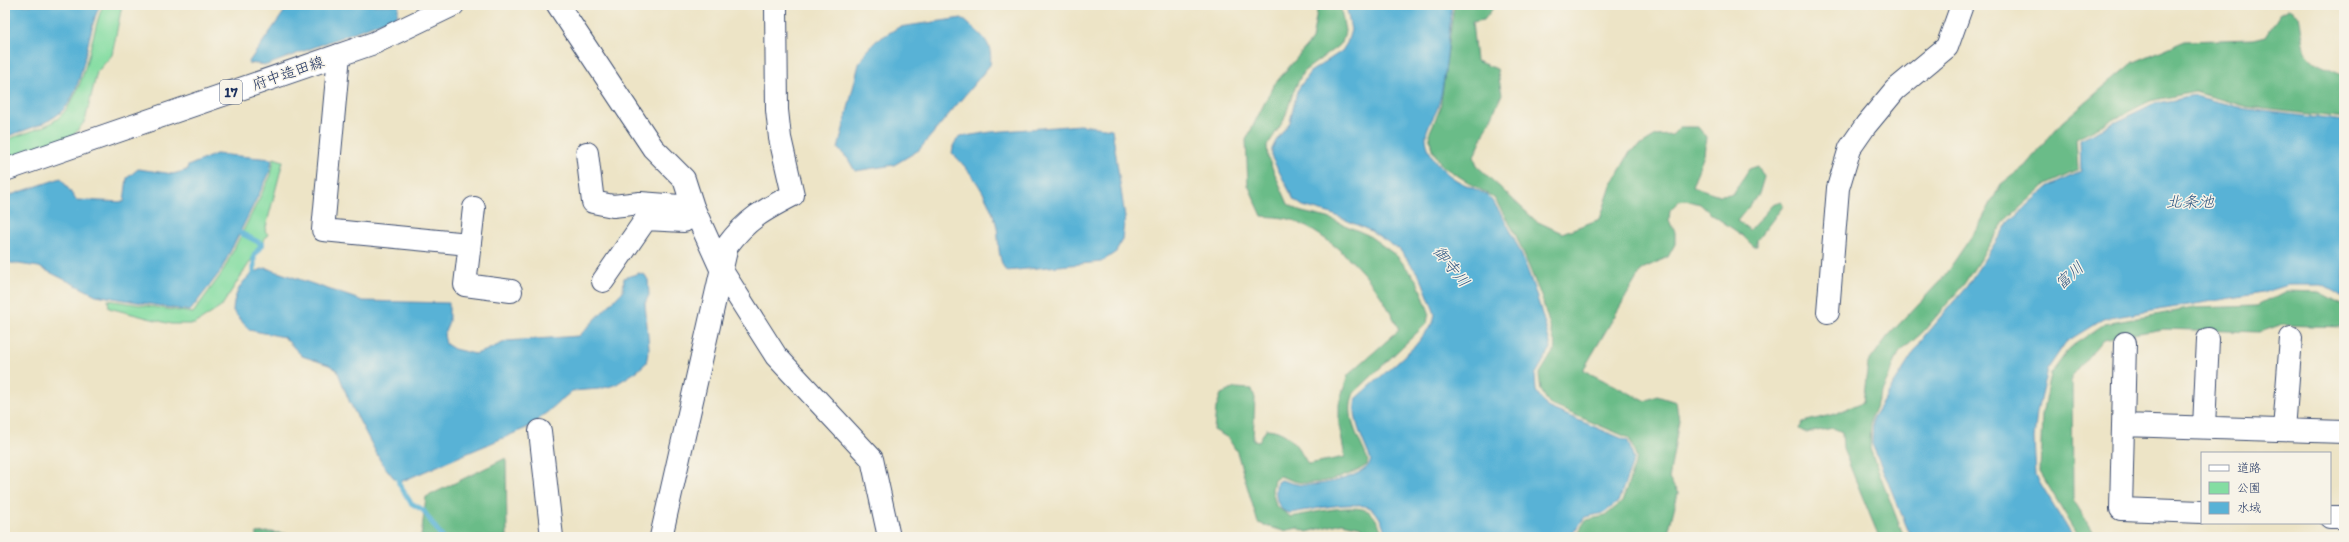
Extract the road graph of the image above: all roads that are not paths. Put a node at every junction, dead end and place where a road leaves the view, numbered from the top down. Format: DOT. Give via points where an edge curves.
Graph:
graph roads {
  1 [pos="453,5"];
  2 [pos="558,5"];
  3 [pos="776,5"];
  4 [pos="1962,5"];
  5 [pos="339,55"];
  6 [pos="587,153"];
  7 [pos="5,170"];
  8 [pos="474,208"];
  9 [pos="696,214"];
  10 [pos="469,244"];
  11 [pos="722,271"];
  12 [pos="602,280"];
  13 [pos="511,291"];
  14 [pos="1828,312"];
  15 [pos="2291,338"];
  16 [pos="2208,339"];
  17 [pos="2125,343"];
  18 [pos="2123,425"];
  19 [pos="2204,427"];
  20 [pos="2284,430"];
  21 [pos="540,431"];
  22 [pos="2344,432"];
  23 [pos="2201,512"];
  24 [pos="2331,517"];
  25 [pos="2344,517"];
  26 [pos="552,537"];
  27 [pos="661,537"];
  28 [pos="889,537"];
  1 -- 5 [label="street, 府中造田線 / 17" via="374,43"];
  2 -- 9 [label="street" via="653,148 684,179"];
  3 -- 11 [label="street" via="777,110 780,138 793,195 765,209 740,228 727,246"];
  4 -- 14 [label="street" via="1947,47 1896,90 1850,148 1838,188"];
  5 -- 7 [label="street, 府中造田線 / 17"];
  5 -- 10 [label="street" via="323,230"];
  6 -- 9 [label="street" via="593,202 613,206 640,203"];
  8 -- 10 [label="street"];
  9 -- 11 [label="street"];
  9 -- 12 [label="street" via="646,219"];
  10 -- 13 [label="street" via="465,285"];
  11 -- 27 [label="street"];
  11 -- 28 [label="street" via="776,356 872,459"];
  15 -- 20 [label="street"];
  16 -- 19 [label="street"];
  17 -- 18 [label="street"];
  18 -- 19 [label="street"];
  18 -- 23 [label="street" via="2121,509"];
  19 -- 20 [label="street"];
  20 -- 22 [label="street"];
  21 -- 26 [label="street"];
  24 -- 25 [label="street"];
}
